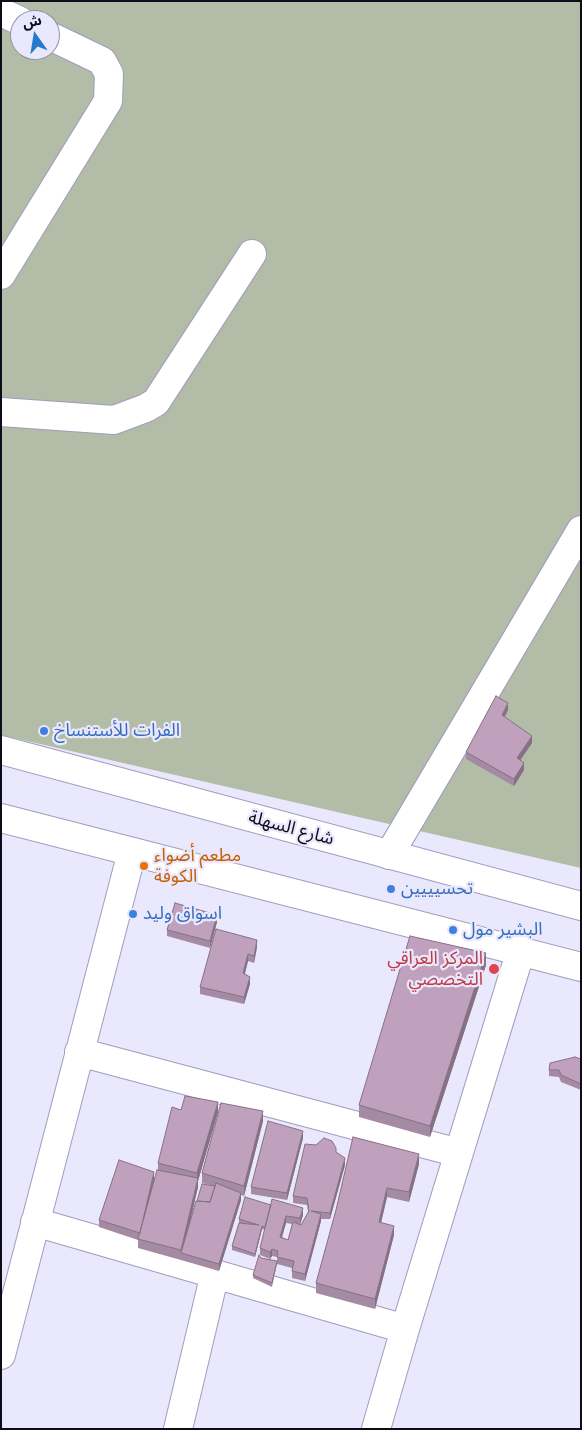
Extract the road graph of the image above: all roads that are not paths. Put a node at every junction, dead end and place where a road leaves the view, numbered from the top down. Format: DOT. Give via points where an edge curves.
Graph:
graph roads {
  1 [pos="60,41"];
  2 [pos="252,254"];
  3 [pos="1,275"];
  4 [pos="1,412"];
  5 [pos="581,530"];
  6 [pos="1,750"];
  7 [pos="1,818"];
  8 [pos="132,852"];
  9 [pos="389,855"];
  10 [pos="581,906"];
  11 [pos="521,950"];
  12 [pos="581,967"];
  13 [pos="79,1052"];
  14 [pos="458,1153"];
  15 [pos="35,1222"];
  16 [pos="215,1273"];
  17 [pos="405,1329"];
  18 [pos="1,1355"];
  19 [pos="178,1429"];
  20 [pos="376,1429"];
  1 -- 3 [label="street" via="102,61 109,74 108,101"];
  2 -- 4 [label="street" via="156,402 114,420"];
  5 -- 9 [label="street"];
  6 -- 9 [label="street, شارع السهلة"];
  7 -- 8 [label="street"];
  8 -- 11 [label="street"];
  8 -- 13 [label="street"];
  9 -- 10 [label="street, شارع السهلة"];
  11 -- 12 [label="street"];
  11 -- 14 [label="street"];
  13 -- 14 [label="street"];
  13 -- 15 [label="street"];
  14 -- 17 [label="street"];
  15 -- 16 [label="street"];
  15 -- 18 [label="street"];
  16 -- 17 [label="street"];
  16 -- 19 [label="street"];
  17 -- 20 [label="street"];
}
